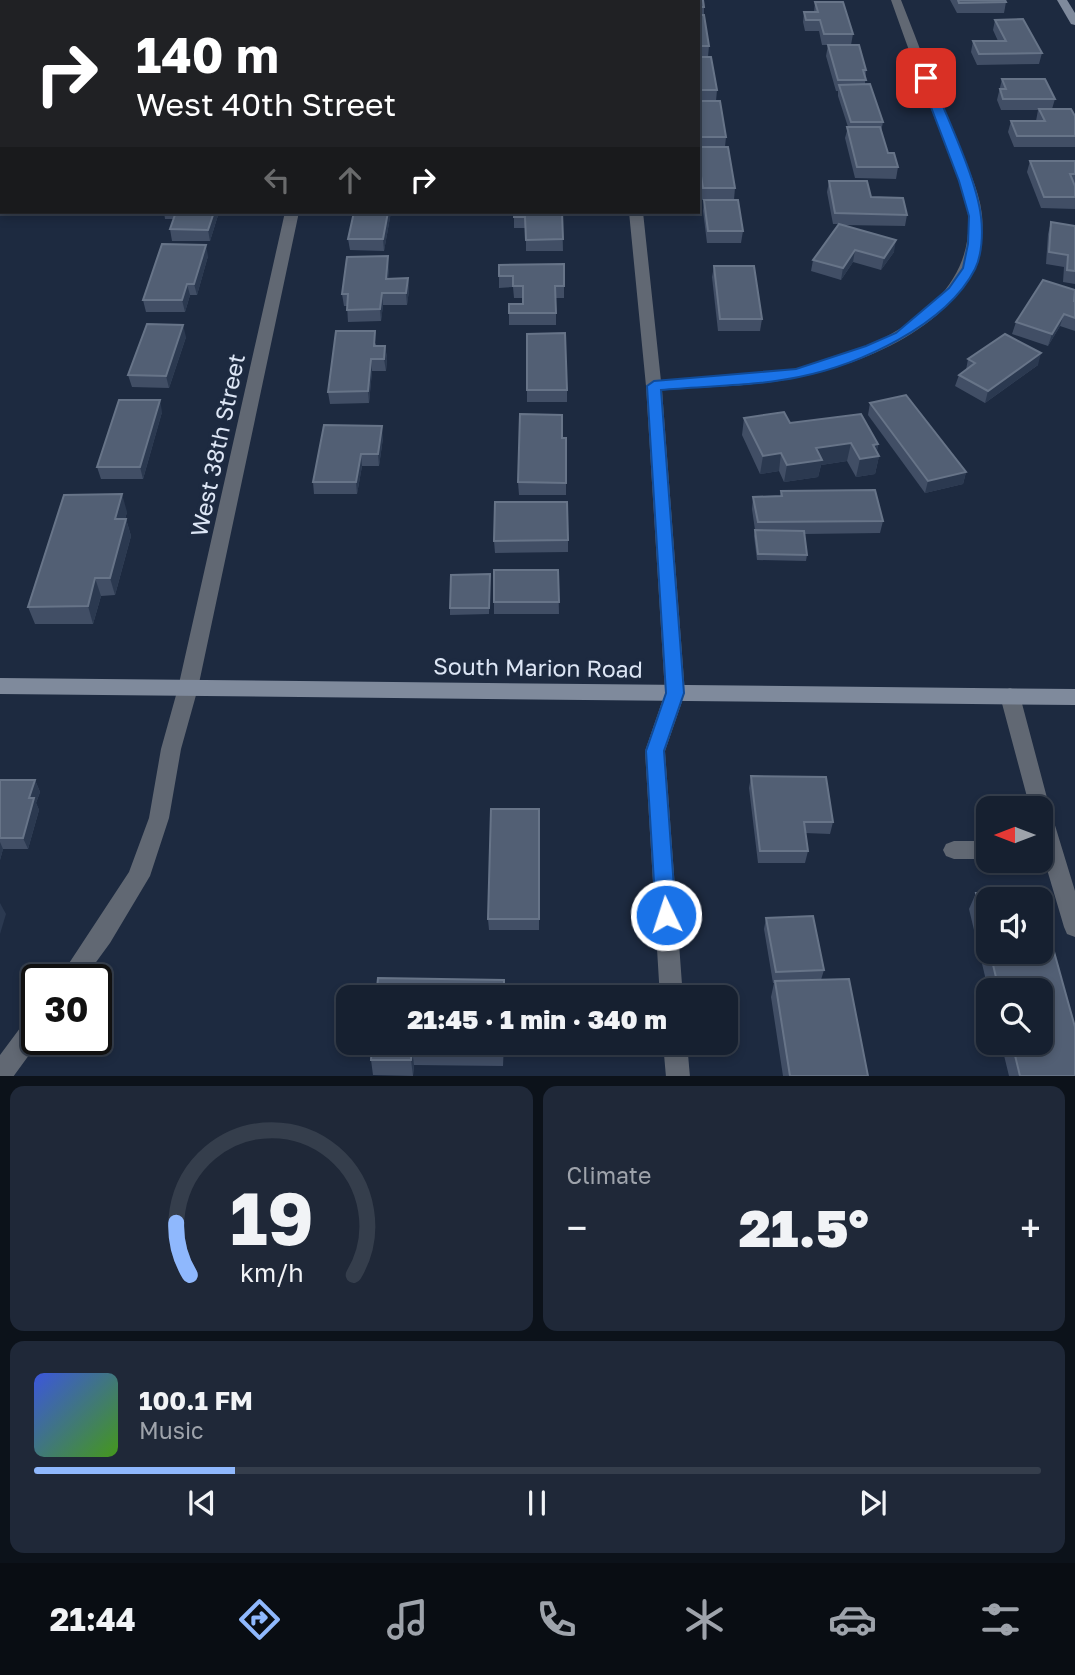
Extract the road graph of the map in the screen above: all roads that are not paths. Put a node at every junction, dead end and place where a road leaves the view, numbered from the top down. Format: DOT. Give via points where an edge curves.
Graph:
graph roads {
  1 [pos="896,0"];
  2 [pos="1062,0"];
  3 [pos="1075,22"];
  4 [pos="292,214"];
  5 [pos="636,214"];
  6 [pos="654,386"];
  7 [pos="0,686"];
  8 [pos="188,688"];
  9 [pos="675,693"];
  10 [pos="1010,696"];
  11 [pos="1075,697"];
  12 [pos="1037,796"];
  13 [pos="954,850"];
  14 [pos="976,850"];
  15 [pos="1054,870"];
  16 [pos="1075,928"];
  17 [pos="81,964"];
  18 [pos="671,985"];
  19 [pos="21,1046"];
  20 [pos="676,1055"];
  21 [pos="0,1075"];
  22 [pos="678,1076"];
  1 -- 6 [label="street" via="975,216 969,268 954,291 927,315 900,336 871,349 797,373"];
  2 -- 3 [label="main road"];
  4 -- 8 [label="street, West 38th Street"];
  5 -- 6 [label="street"];
  6 -- 9 [label="street"];
  7 -- 8 [label="main road, South Marion Road"];
  8 -- 9 [label="main road, South Marion Road"];
  8 -- 17 [label="street, West 38th Street" via="159,818 139,876"];
  9 -- 10 [label="main road, South Marion Road"];
  9 -- 18 [label="street" via="655,751"];
  10 -- 11 [label="main road, South Marion Road"];
  10 -- 12 [label="street"];
  13 -- 14 [label="street"];
  15 -- 16 [label="street"];
  19 -- 21 [label="street"];
  20 -- 22 [label="street"];
}
